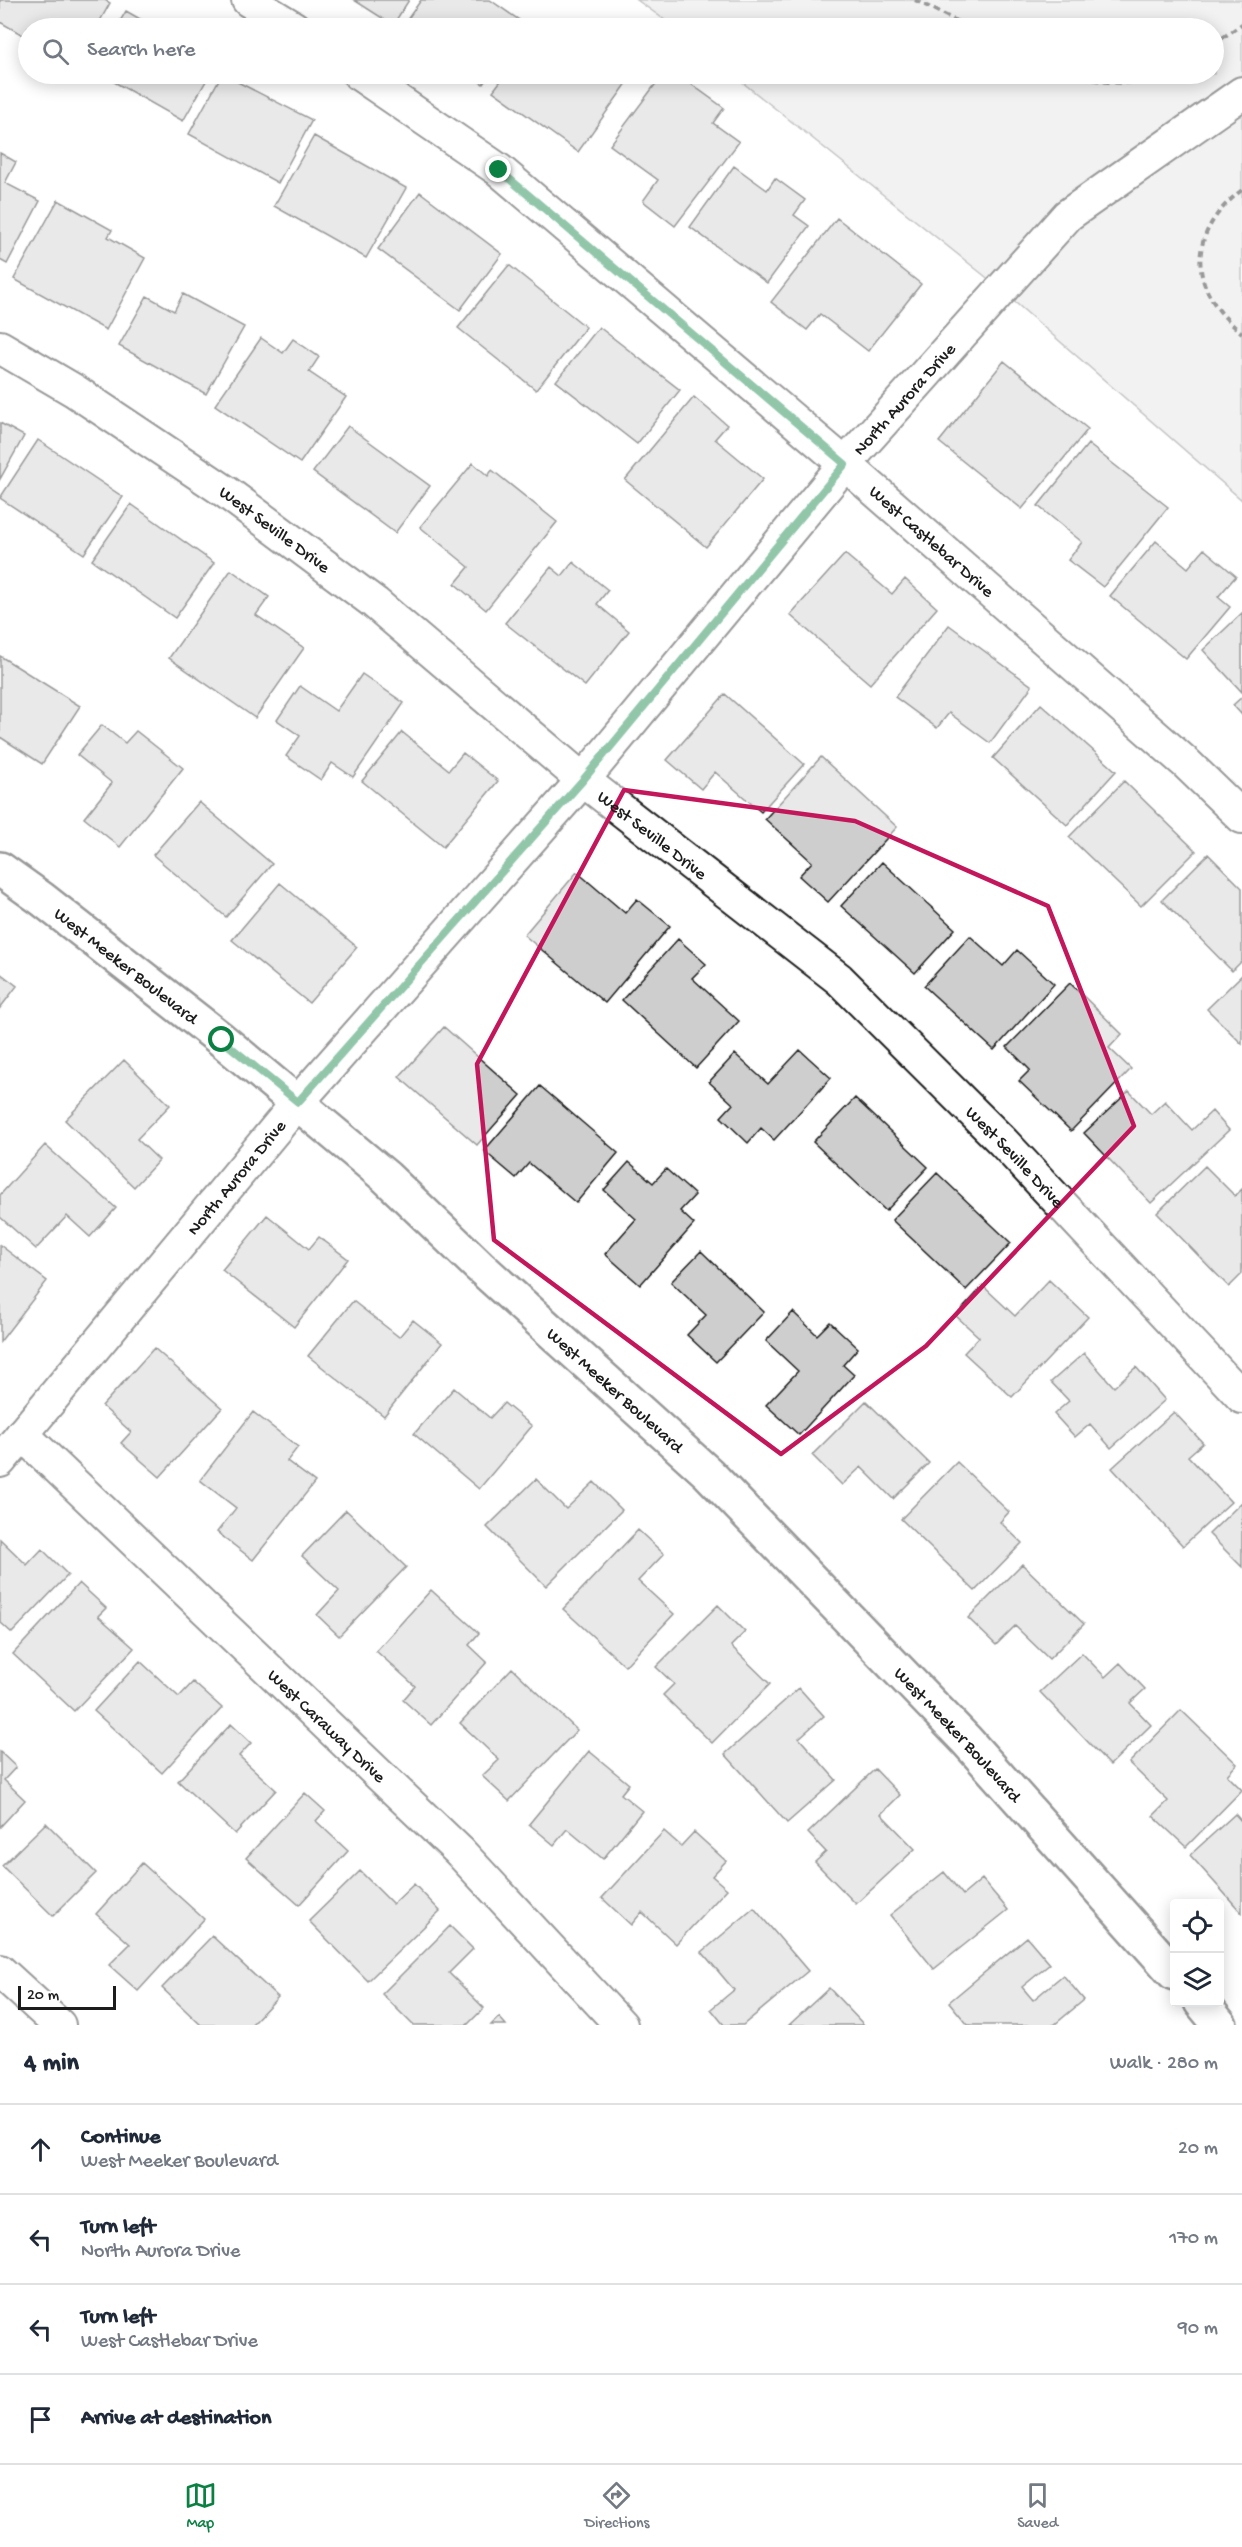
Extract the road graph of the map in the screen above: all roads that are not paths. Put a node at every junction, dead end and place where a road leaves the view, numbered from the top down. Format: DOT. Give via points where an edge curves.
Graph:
graph roads {
  1 [pos="248,0"];
  2 [pos="278,18"];
  3 [pos="374,84"];
  4 [pos="1242,93"];
  5 [pos="0,347"];
  6 [pos="845,464"];
  7 [pos="583,780"];
  8 [pos="1242,817"];
  9 [pos="0,869"];
  10 [pos="298,1102"];
  11 [pos="1242,1397"];
  12 [pos="22,1434"];
  13 [pos="0,1461"];
  14 [pos="1170,1968"];
  15 [pos="0,1971"];
  16 [pos="1205,2007"];
  17 [pos="58,2025"];
  18 [pos="621,2025"];
  19 [pos="1220,2025"];
  1 -- 2 [label="street"];
  3 -- 6 [label="street, West Castlebar Drive" via="499,170"];
  4 -- 6 [label="street, North Aurora Drive" via="1068,215"];
  5 -- 7 [label="street, West Seville Drive" via="75,391 226,492 375,603"];
  6 -- 7 [label="street, North Aurora Drive"];
  6 -- 8 [label="street, West Castlebar Drive"];
  7 -- 10 [label="street, North Aurora Drive"];
  7 -- 11 [label="street, West Seville Drive" via="839,979 1003,1142"];
  9 -- 10 [label="street, West Meeker Boulevard"];
  10 -- 12 [label="street, North Aurora Drive"];
  10 -- 14 [label="street, West Meeker Boulevard" via="386,1177 708,1473 966,1740"];
  12 -- 13 [label="street, North Aurora Drive"];
  12 -- 18 [label="street, West Caraway Drive" via="459,1851"];
  15 -- 17 [label="street"];
  16 -- 19 [label="street"];
}
